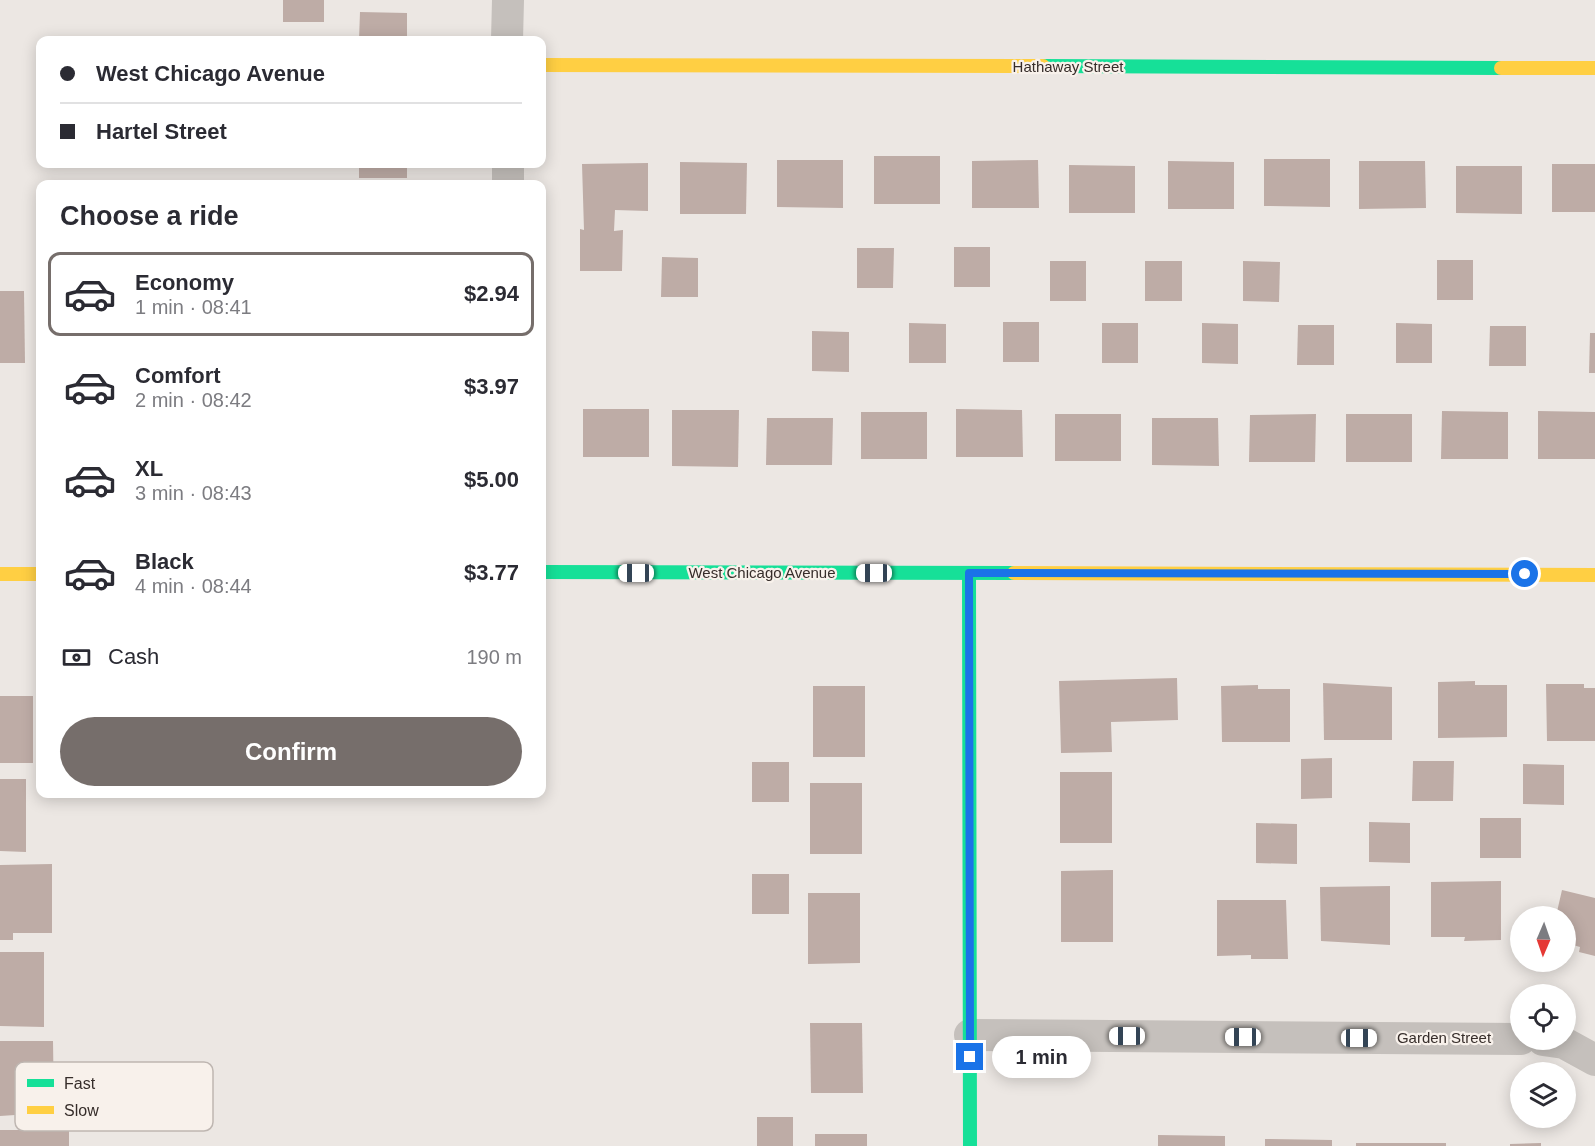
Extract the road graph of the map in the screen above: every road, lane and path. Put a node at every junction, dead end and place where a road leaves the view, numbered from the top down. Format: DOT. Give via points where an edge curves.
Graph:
graph roads {
  1 [pos="507,0"];
  2 [pos="507,36"];
  3 [pos="546,65"];
  4 [pos="1595,68"];
  5 [pos="546,572"];
  6 [pos="969,573"];
  7 [pos="0,574"];
  8 [pos="36,574"];
  9 [pos="1595,575"];
  10 [pos="970,1035"];
  11 [pos="1510,1039"];
  12 [pos="1576,1050"];
  13 [pos="1595,1060"];
  14 [pos="970,1146"];
  1 -- 2 [label="street"];
  3 -- 4 [label="street, Hathaway Street"];
  5 -- 6 [label="street, West Chicago Avenue"];
  6 -- 9 [label="street, West Chicago Avenue"];
  6 -- 10 [label="street"];
  7 -- 8 [label="street"];
  10 -- 11 [label="street, Garden Street"];
  10 -- 14 [label="street"];
  12 -- 13 [label="street"];
}
